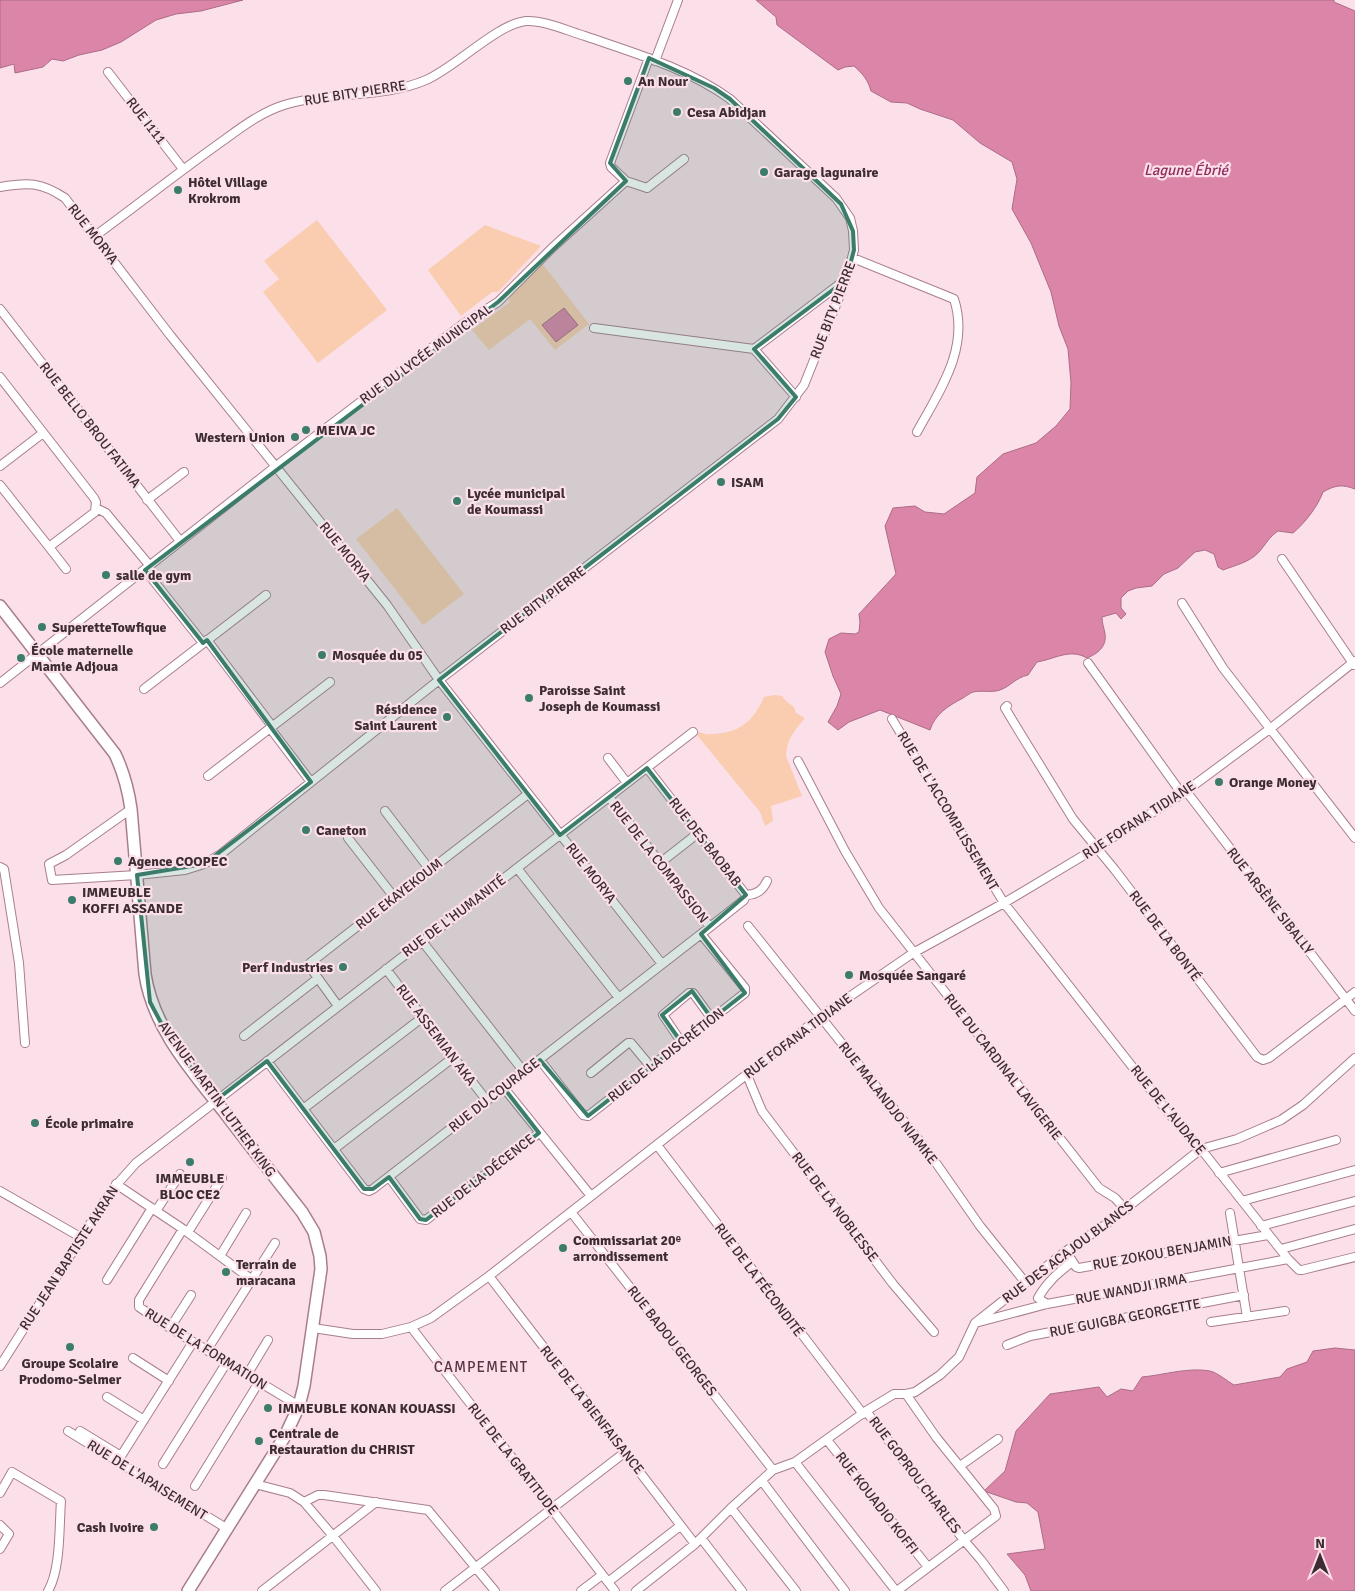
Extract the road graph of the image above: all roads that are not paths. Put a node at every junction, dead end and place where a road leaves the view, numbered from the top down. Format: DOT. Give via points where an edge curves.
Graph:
graph roads {
  1 [pos="678,0"];
  2 [pos="652,60"];
  3 [pos="108,72"];
  4 [pos="684,159"];
  5 [pos="183,169"];
  6 [pos="626,181"];
  7 [pos="0,187"];
  8 [pos="96,236"];
  9 [pos="853,258"];
  10 [pos="846,280"];
  11 [pos="0,309"];
  12 [pos="594,328"];
  13 [pos="754,349"];
  14 [pos="0,377"];
  15 [pos="796,397"];
  16 [pos="917,432"];
  17 [pos="43,433"];
  18 [pos="0,466"];
  19 [pos="275,467"];
  20 [pos="184,472"];
  21 [pos="0,485"];
  22 [pos="147,500"];
  23 [pos="96,508"];
  24 [pos="180,541"];
  25 [pos="49,547"];
  26 [pos="1282,559"];
  27 [pos="147,568"];
  28 [pos="66,569"];
  29 [pos="266,595"];
  30 [pos="1182,603"];
  31 [pos="0,606"];
  32 [pos="205,642"];
  33 [pos="37,654"];
  34 [pos="1088,663"];
  35 [pos="1354,663"];
  36 [pos="439,680"];
  37 [pos="330,682"];
  38 [pos="0,683"];
  39 [pos="144,689"];
  40 [pos="1006,706"];
  41 [pos="892,719"];
  42 [pos="271,727"];
  43 [pos="1271,728"];
  44 [pos="693,732"];
  45 [pos="608,758"];
  46 [pos="798,761"];
  47 [pos="647,768"];
  48 [pos="208,776"];
  49 [pos="311,782"];
  50 [pos="627,783"];
  51 [pos="1184,792"];
  52 [pos="528,794"];
  53 [pos="609,797"];
  54 [pos="131,809"];
  55 [pos="385,811"];
  56 [pos="560,834"];
  57 [pos="697,834"];
  58 [pos="348,838"];
  59 [pos="1355,838"];
  60 [pos="1096,848"];
  61 [pos="660,863"];
  62 [pos="0,867"];
  63 [pos="517,868"];
  64 [pos="430,870"];
  65 [pos="137,875"];
  66 [pos="767,881"];
  67 [pos="746,895"];
  68 [pos="394,897"];
  69 [pos="1004,903"];
  70 [pos="748,926"];
  71 [pos="710,927"];
  72 [pos="701,934"];
  73 [pos="422,941"];
  74 [pos="913,953"];
  75 [pos="662,964"];
  76 [pos="386,969"];
  77 [pos="318,979"];
  78 [pos="1355,992"];
  79 [pos="619,998"];
  80 [pos="1346,999"];
  81 [pos="338,1006"];
  82 [pos="1355,1011"];
  83 [pos="423,1017"];
  84 [pos="820,1017"];
  85 [pos="712,1019"];
  86 [pos="244,1036"];
  87 [pos="24,1043"];
  88 [pos="682,1043"];
  89 [pos="454,1057"];
  90 [pos="1355,1058"];
  91 [pos="540,1060"];
  92 [pos="267,1061"];
  93 [pos="651,1067"];
  94 [pos="524,1072"];
  95 [pos="591,1072"];
  96 [pos="747,1075"];
  97 [pos="504,1088"];
  98 [pos="215,1101"];
  99 [pos="487,1101"];
  100 [pos="304,1109"];
  101 [pos="539,1132"];
  102 [pos="1336,1140"];
  103 [pos="657,1146"];
  104 [pos="334,1149"];
  105 [pos="1201,1149"];
  106 [pos="1355,1170"];
  107 [pos="1219,1173"];
  108 [pos="180,1174"];
  109 [pos="389,1177"];
  110 [pos="222,1178"];
  111 [pos="116,1184"];
  112 [pos="0,1190"];
  113 [pos="591,1196"];
  114 [pos="1242,1201"];
  115 [pos="1355,1201"];
  116 [pos="154,1209"];
  117 [pos="1126,1210"];
  118 [pos="571,1212"];
  119 [pos="246,1213"];
  120 [pos="1230,1213"];
  121 [pos="1261,1226"];
  122 [pos="1355,1229"];
  123 [pos="185,1230"];
  124 [pos="1268,1235"];
  125 [pos="82,1238"];
  126 [pos="1235,1241"];
  127 [pos="275,1243"];
  128 [pos="1281,1249"];
  129 [pos="1066,1250"];
  130 [pos="220,1256"];
  131 [pos="1355,1257"];
  132 [pos="1288,1259"];
  133 [pos="1072,1262"];
  134 [pos="1239,1268"];
  135 [pos="489,1276"];
  136 [pos="251,1279"];
  137 [pos="107,1280"];
  138 [pos="1025,1282"];
  139 [pos="191,1295"];
  140 [pos="1244,1296"];
  141 [pos="1047,1304"];
  142 [pos="1285,1312"];
  143 [pos="1247,1317"];
  144 [pos="1212,1322"];
  145 [pos="975,1323"];
  146 [pos="411,1327"];
  147 [pos="170,1328"];
  148 [pos="313,1328"];
  149 [pos="934,1332"];
  150 [pos="268,1340"];
  151 [pos="193,1342"];
  152 [pos="1007,1345"];
  153 [pos="207,1350"];
  154 [pos="133,1358"];
  155 [pos="227,1362"];
  156 [pos="0,1366"];
  157 [pos="248,1375"];
  158 [pos="169,1381"];
  159 [pos="259,1382"];
  160 [pos="906,1394"];
  161 [pos="107,1398"];
  162 [pos="299,1406"];
  163 [pos="864,1413"];
  164 [pos="144,1420"];
  165 [pos="80,1431"];
  166 [pos="68,1432"];
  167 [pos="998,1439"];
  168 [pos="827,1440"];
  169 [pos="624,1453"];
  170 [pos="795,1462"];
  171 [pos="163,1464"];
  172 [pos="960,1466"];
  173 [pos="773,1470"];
  174 [pos="762,1481"];
  175 [pos="255,1484"];
  176 [pos="195,1486"];
  177 [pos="0,1493"];
  178 [pos="304,1502"];
  179 [pos="376,1502"];
  180 [pos="731,1508"];
  181 [pos="551,1509"];
  182 [pos="0,1525"];
  183 [pos="680,1526"];
  184 [pos="226,1528"];
  185 [pos="333,1536"];
  186 [pos="701,1538"];
  187 [pos="963,1540"];
  188 [pos="694,1544"];
  189 [pos="0,1549"];
  190 [pos="928,1567"];
  191 [pos="476,1568"];
  192 [pos="602,1575"];
  193 [pos="608,1582"];
  194 [pos="48,1591"];
  195 [pos="188,1591"];
  196 [pos="262,1591"];
  197 [pos="376,1591"];
  198 [pos="445,1591"];
  199 [pos="494,1591"];
  200 [pos="581,1591"];
  201 [pos="615,1591"];
  202 [pos="636,1591"];
  203 [pos="742,1591"];
  204 [pos="796,1591"];
  205 [pos="845,1591"];
  206 [pos="896,1591"];
  207 [pos="1004,1591"];
  1 -- 2 [label="street"];
  2 -- 5 [label="street, RUE BITY PIERRE" via="553,26 528,21 511,24 424,80 393,89 306,100 260,114"];
  2 -- 6 [label="street" via="610,162"];
  2 -- 9 [label="street, RUE BITY PIERRE" via="714,88 730,100 836,198 850,218"];
  3 -- 5 [label="street, RUE I111"];
  4 -- 6 [label="street" via="647,188"];
  5 -- 8 [label="street, RUE BITY PIERRE"];
  6 -- 19 [label="street, RUE DU LYCÉE MUNICIPAL" via="498,302 463,324"];
  7 -- 8 [label="street, RUE MORYA" via="22,183 49,188 65,198"];
  8 -- 19 [label="street, RUE MORYA"];
  9 -- 10 [label="street, RUE BITY PIERRE"];
  9 -- 16 [label="street" via="954,299 958,313 954,358"];
  10 -- 13 [label="street"];
  10 -- 15 [label="street, RUE BITY PIERRE" via="804,385"];
  11 -- 22 [label="street, RUE BELLO BROU FATIMA"];
  12 -- 13 [label="street"];
  13 -- 15 [label="street"];
  14 -- 17 [label="street"];
  15 -- 36 [label="street, RUE BITY PIERRE" via="778,420"];
  17 -- 18 [label="street"];
  17 -- 23 [label="street" via="94,498"];
  19 -- 24 [label="street, RUE DU LYCÉE MUNICIPAL"];
  19 -- 36 [label="street, RUE MORYA" via="387,605"];
  20 -- 22 [label="street"];
  21 -- 25 [label="street"];
  22 -- 24 [label="street, RUE BELLO BROU FATIMA"];
  23 -- 25 [label="street"];
  23 -- 27 [label="street" via="106,513"];
  24 -- 27 [label="street, RUE DU LYCÉE MUNICIPAL"];
  25 -- 28 [label="street"];
  26 -- 35 [label="street"];
  27 -- 32 [label="street"];
  27 -- 33 [label="street, RUE DU LYCÉE MUNICIPAL"];
  29 -- 32 [label="street"];
  30 -- 43 [label="street" via="1223,668"];
  31 -- 33 [label="street, AVENUE MARTIN LUTHER KING"];
  32 -- 39 [label="street"];
  32 -- 42 [label="street"];
  33 -- 38 [label="street, RUE DU LYCÉE MUNICIPAL"];
  33 -- 54 [label="street, AVENUE MARTIN LUTHER KING" via="115,754 128,785"];
  34 -- 51 [label="street, RUE ARSÈNE SIBALLY"];
  35 -- 43 [label="street, RUE FOFANA TIDIANE"];
  36 -- 49 [label="street, RUE BITY PIERRE"];
  36 -- 52 [label="street, RUE MORYA"];
  37 -- 42 [label="street"];
  40 -- 60 [label="street, RUE DE LA BONTÉ" via="1068,811"];
  41 -- 69 [label="street, RUE DE L'ACCOMPLISSEMENT"];
  42 -- 48 [label="street"];
  42 -- 49 [label="street"];
  43 -- 51 [label="street, RUE FOFANA TIDIANE"];
  43 -- 59 [label="street"];
  44 -- 47 [label="street, RUE DE L'HUMANITÉ"];
  45 -- 50 [label="street"];
  46 -- 74 [label="street, RUE DU CARDINAL LAVIGERIE" via="879,908"];
  47 -- 50 [label="street, RUE DE L'HUMANITÉ"];
  47 -- 57 [label="street, RUE DES BAOBAB"];
  49 -- 65 [label="street, RUE BITY PIERRE" via="204,864 185,870"];
  50 -- 53 [label="street, RUE DE L'HUMANITÉ"];
  51 -- 60 [label="street, RUE FOFANA TIDIANE"];
  51 -- 80 [label="street, RUE ARSÈNE SIBALLY"];
  52 -- 56 [label="street, RUE MORYA"];
  52 -- 64 [label="street, RUE EKAYEKOUM"];
  53 -- 56 [label="street, RUE DE L'HUMANITÉ"];
  53 -- 61 [label="street, RUE DE LA COMPASSION"];
  54 -- 65 [label="street, AVENUE MARTIN LUTHER KING"];
  54 -- 65 [label="street, RUE BITY PIERRE" via="49,864 51,878 55,881"];
  55 -- 64 [label="street"];
  56 -- 63 [label="street, RUE DE L'HUMANITÉ"];
  56 -- 75 [label="street, RUE MORYA"];
  57 -- 61 [label="street"];
  57 -- 67 [label="street, RUE DES BAOBAB"];
  58 -- 68 [label="street"];
  60 -- 69 [label="street, RUE FOFANA TIDIANE"];
  60 -- 80 [label="street, RUE DE LA BONTÉ" via="1258,1057 1263,1060 1269,1058"];
  61 -- 71 [label="street, RUE DE LA COMPASSION"];
  62 -- 87 [label="street" via="4,869 19,963"];
  63 -- 73 [label="street, RUE DE L'HUMANITÉ"];
  63 -- 79 [label="street"];
  64 -- 68 [label="street, RUE EKAYEKOUM"];
  65 -- 98 [label="street, AVENUE MARTIN LUTHER KING" via="144,974 150,1002 169,1038"];
  66 -- 67 [label="street, RUE DES BAOBAB" via="760,891"];
  67 -- 71 [label="street, RUE DU COURAGE"];
  68 -- 77 [label="street, RUE EKAYEKOUM" via="310,963"];
  69 -- 74 [label="street, RUE FOFANA TIDIANE"];
  69 -- 105 [label="street, RUE DE L'AUDACE" via="1171,1116"];
  70 -- 84 [label="street, RUE MALANDJO NIAMKE"];
  71 -- 72 [label="street, RUE DU COURAGE"];
  72 -- 75 [label="street, RUE DU COURAGE"];
  72 -- 85 [label="street, RUE DE LA DISCRÉTION" via="746,990"];
  73 -- 76 [label="street, RUE DE L'HUMANITÉ"];
  73 -- 94 [label="street"];
  74 -- 84 [label="street, RUE FOFANA TIDIANE"];
  74 -- 117 [label="street, RUE DU CARDINAL LAVIGERIE" via="1099,1188 1116,1198"];
  75 -- 79 [label="street, RUE DU COURAGE"];
  76 -- 81 [label="street, RUE DE L'HUMANITÉ"];
  76 -- 83 [label="street, RUE ASSEMIAN AKA"];
  77 -- 81 [label="street, RUE EKAYEKOUM"];
  77 -- 86 [label="street"];
  78 -- 80 [label="street, RUE DE LA BONTÉ"];
  79 -- 91 [label="street, RUE DU COURAGE"];
  80 -- 82 [label="street, RUE ARSÈNE SIBALLY"];
  81 -- 92 [label="street, RUE DE L'HUMANITÉ"];
  83 -- 89 [label="street, RUE ASSEMIAN AKA"];
  83 -- 100 [label="street"];
  84 -- 96 [label="street, RUE FOFANA TIDIANE"];
  84 -- 138 [label="street, RUE MALANDJO NIAMKE" via="927,1150 980,1226"];
  85 -- 88 [label="street, RUE DE LA DISCRÉTION"];
  85 -- 88 [label="street" via="693,993 689,993 663,1015"];
  88 -- 93 [label="street, RUE DE LA DISCRÉTION"];
  89 -- 99 [label="street, RUE ASSEMIAN AKA"];
  89 -- 104 [label="street"];
  90 -- 105 [label="street" via="1303,1105 1281,1120 1237,1139"];
  91 -- 93 [label="street, RUE DE LA DISCRÉTION" via="586,1117"];
  91 -- 94 [label="street, RUE DU COURAGE"];
  92 -- 98 [label="street, RUE DE L'HUMANITÉ"];
  92 -- 100 [label="street, RUE DU COURAGE"];
  93 -- 95 [label="street" via="628,1043"];
  94 -- 97 [label="street, RUE DU COURAGE"];
  96 -- 103 [label="street, RUE FOFANA TIDIANE"];
  96 -- 149 [label="street, RUE DE LA NOBLESSE" via="762,1111 893,1284"];
  97 -- 99 [label="street, RUE DU COURAGE"];
  97 -- 101 [label="street"];
  98 -- 111 [label="street, RUE JEAN BAPTISTE AKRAN"];
  98 -- 148 [label="street, AVENUE MARTIN LUTHER KING" via="314,1232 321,1269"];
  99 -- 109 [label="street, RUE DU COURAGE"];
  100 -- 104 [label="street, RUE DU COURAGE"];
  101 -- 109 [label="street, RUE DE LA DÉCENCE" via="426,1220 420,1219"];
  101 -- 113 [label="street"];
  102 -- 107 [label="street"];
  103 -- 113 [label="street, RUE FOFANA TIDIANE"];
  103 -- 163 [label="street, RUE DE LA FÉCONDITÉ"];
  104 -- 109 [label="street, RUE DU COURAGE" via="364,1189 369,1191"];
  105 -- 107 [label="street, RUE DE L'AUDACE"];
  105 -- 117 [label="street, RUE DES ACAJOU BLANCS"];
  106 -- 114 [label="street"];
  107 -- 114 [label="street, RUE DE L'AUDACE"];
  108 -- 116 [label="street"];
  110 -- 123 [label="street"];
  111 -- 116 [label="street"];
  111 -- 125 [label="street, RUE JEAN BAPTISTE AKRAN"];
  112 -- 125 [label="street"];
  113 -- 118 [label="street, RUE FOFANA TIDIANE"];
  114 -- 121 [label="street, RUE DE L'AUDACE"];
  115 -- 121 [label="street"];
  116 -- 123 [label="street"];
  116 -- 137 [label="street"];
  117 -- 129 [label="street, RUE DES ACAJOU BLANCS"];
  118 -- 135 [label="street, RUE FOFANA TIDIANE"];
  118 -- 173 [label="street, RUE BADOU GEORGES"];
  119 -- 130 [label="street"];
  120 -- 126 [label="street"];
  121 -- 124 [label="street, RUE DE L'AUDACE"];
  122 -- 128 [label="street"];
  123 -- 130 [label="street"];
  123 -- 147 [label="street, RUE DE LA FORMATION" via="139,1300 139,1307"];
  124 -- 126 [label="street, RUE ZOKOU BENJAMIN"];
  124 -- 128 [label="street, RUE DE L'AUDACE"];
  125 -- 156 [label="street, RUE JEAN BAPTISTE AKRAN"];
  126 -- 133 [label="street, RUE ZOKOU BENJAMIN" via="1079,1268"];
  126 -- 134 [label="street"];
  127 -- 136 [label="street"];
  128 -- 132 [label="street, RUE DE L'AUDACE"];
  129 -- 133 [label="street, RUE ZOKOU BENJAMIN"];
  129 -- 138 [label="street, RUE DES ACAJOU BLANCS"];
  130 -- 136 [label="street"];
  131 -- 132 [label="street, RUE DE L'AUDACE" via="1302,1270"];
  132 -- 134 [label="street, RUE WANDJI IRMA"];
  133 -- 141 [label="street" via="1044,1286 1038,1298"];
  134 -- 140 [label="street"];
  134 -- 141 [label="street, RUE WANDJI IRMA"];
  135 -- 146 [label="street, RUE FOFANA TIDIANE" via="431,1318"];
  135 -- 169 [label="street, RUE DE LA BIENFAISANCE"];
  136 -- 153 [label="street"];
  138 -- 145 [label="street, RUE DES ACAJOU BLANCS"];
  139 -- 147 [label="street"];
  140 -- 143 [label="street"];
  140 -- 152 [label="street, RUE GUIGBA GEORGETTE" via="1030,1336"];
  141 -- 145 [label="street, RUE WANDJI IRMA"];
  142 -- 143 [label="street"];
  143 -- 144 [label="street"];
  145 -- 160 [label="street, RUE DES ACAJOU BLANCS" via="959,1357 916,1392"];
  146 -- 148 [label="street, RUE FOFANA TIDIANE" via="382,1334 353,1334"];
  146 -- 181 [label="street, RUE DE LA GRATITUDE"];
  147 -- 151 [label="street, RUE DE LA FORMATION"];
  148 -- 162 [label="street, AVENUE MARTIN LUTHER KING"];
  150 -- 157 [label="street"];
  151 -- 153 [label="street, RUE DE LA FORMATION"];
  151 -- 158 [label="street"];
  153 -- 155 [label="street, RUE DE LA FORMATION"];
  154 -- 158 [label="street"];
  155 -- 157 [label="street, RUE DE LA FORMATION"];
  155 -- 171 [label="street"];
  157 -- 159 [label="street, RUE DE LA FORMATION"];
  158 -- 164 [label="street"];
  159 -- 162 [label="street, RUE DE LA FORMATION"];
  159 -- 176 [label="street"];
  160 -- 163 [label="street, RUE DES ACAJOU BLANCS" via="894,1394"];
  160 -- 172 [label="street"];
  161 -- 164 [label="street"];
  162 -- 175 [label="street, AVENUE MARTIN LUTHER KING" via="285,1436"];
  163 -- 168 [label="street, RUE DES ACAJOU BLANCS"];
  163 -- 187 [label="street, RUE GOPROU CHARLES"];
  164 -- 165 [label="street" via="121,1456"];
  166 -- 184 [label="street, RUE DE L'APAISEMENT"];
  167 -- 172 [label="street"];
  168 -- 170 [label="street, RUE DES ACAJOU BLANCS"];
  168 -- 190 [label="street, RUE KOUADIO KOFFI"];
  169 -- 181 [label="street"];
  169 -- 183 [label="street, RUE DE LA BIENFAISANCE"];
  170 -- 173 [label="street, RUE DES ACAJOU BLANCS"];
  170 -- 206 [label="street"];
  172 -- 187 [label="street" via="996,1516"];
  173 -- 174 [label="street, RUE DES ACAJOU BLANCS"];
  174 -- 180 [label="street, RUE DES ACAJOU BLANCS"];
  174 -- 205 [label="street"];
  175 -- 178 [label="street" via="290,1493"];
  175 -- 184 [label="street, AVENUE MARTIN LUTHER KING"];
  177 -- 194 [label="street" via="12,1472 61,1501 57,1557"];
  178 -- 179 [label="street" via="324,1495"];
  178 -- 185 [label="street"];
  179 -- 185 [label="street"];
  179 -- 191 [label="street" via="428,1510"];
  180 -- 186 [label="street, RUE DES ACAJOU BLANCS"];
  180 -- 204 [label="street"];
  181 -- 191 [label="street"];
  181 -- 192 [label="street, RUE DE LA GRATITUDE"];
  182 -- 189 [label="street" via="9,1534"];
  183 -- 188 [label="street, RUE DE LA BIENFAISANCE"];
  183 -- 193 [label="street"];
  184 -- 195 [label="street, AVENUE MARTIN LUTHER KING"];
  185 -- 196 [label="street"];
  185 -- 197 [label="street"];
  186 -- 188 [label="street, RUE DES ACAJOU BLANCS"];
  186 -- 203 [label="street"];
  187 -- 190 [label="street"];
  187 -- 207 [label="street, RUE GOPROU CHARLES"];
  188 -- 202 [label="street, RUE DES ACAJOU BLANCS"];
  190 -- 206 [label="street"];
  191 -- 198 [label="street"];
  191 -- 199 [label="street"];
  192 -- 193 [label="street, RUE DE LA GRATITUDE"];
  192 -- 200 [label="street"];
  193 -- 201 [label="street, RUE DE LA GRATITUDE"];
}
